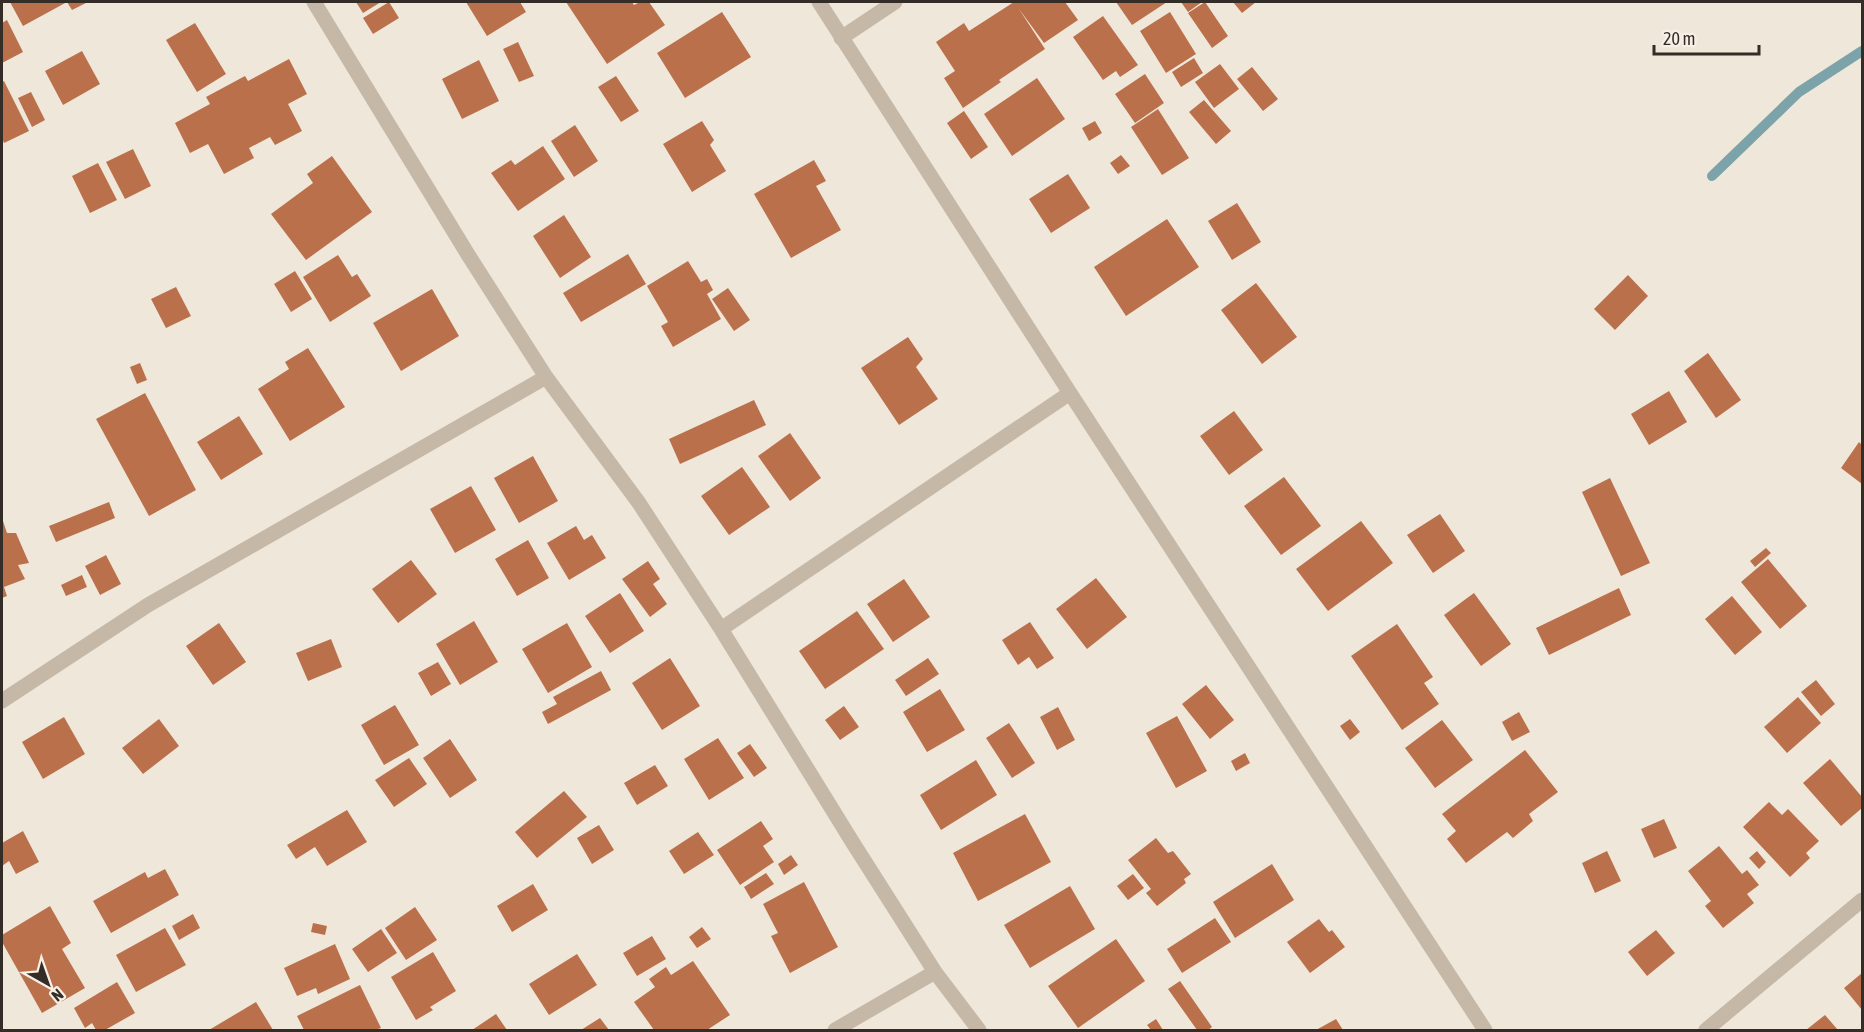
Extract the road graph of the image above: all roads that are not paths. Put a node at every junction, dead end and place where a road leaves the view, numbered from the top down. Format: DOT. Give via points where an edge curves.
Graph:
graph roads {
  1 [pos="314,2"];
  2 [pos="819,2"];
  3 [pos="895,2"];
  4 [pos="841,38"];
  5 [pos="546,377"];
  6 [pos="1070,393"];
  7 [pos="721,629"];
  8 [pos="2,701"];
  9 [pos="1863,900"];
  10 [pos="935,972"];
  11 [pos="835,1030"];
  12 [pos="979,1030"];
  13 [pos="1485,1030"];
  14 [pos="1706,1030"];
  1 -- 5 [label="street"];
  2 -- 4 [label="street"];
  3 -- 4 [label="street"];
  4 -- 6 [label="street"];
  5 -- 7 [label="street" via="639,503"];
  5 -- 8 [label="street" via="148,605"];
  6 -- 7 [label="street"];
  6 -- 13 [label="street"];
  7 -- 10 [label="street"];
  9 -- 14 [label="street"];
  10 -- 11 [label="street"];
  10 -- 12 [label="street"];
}
